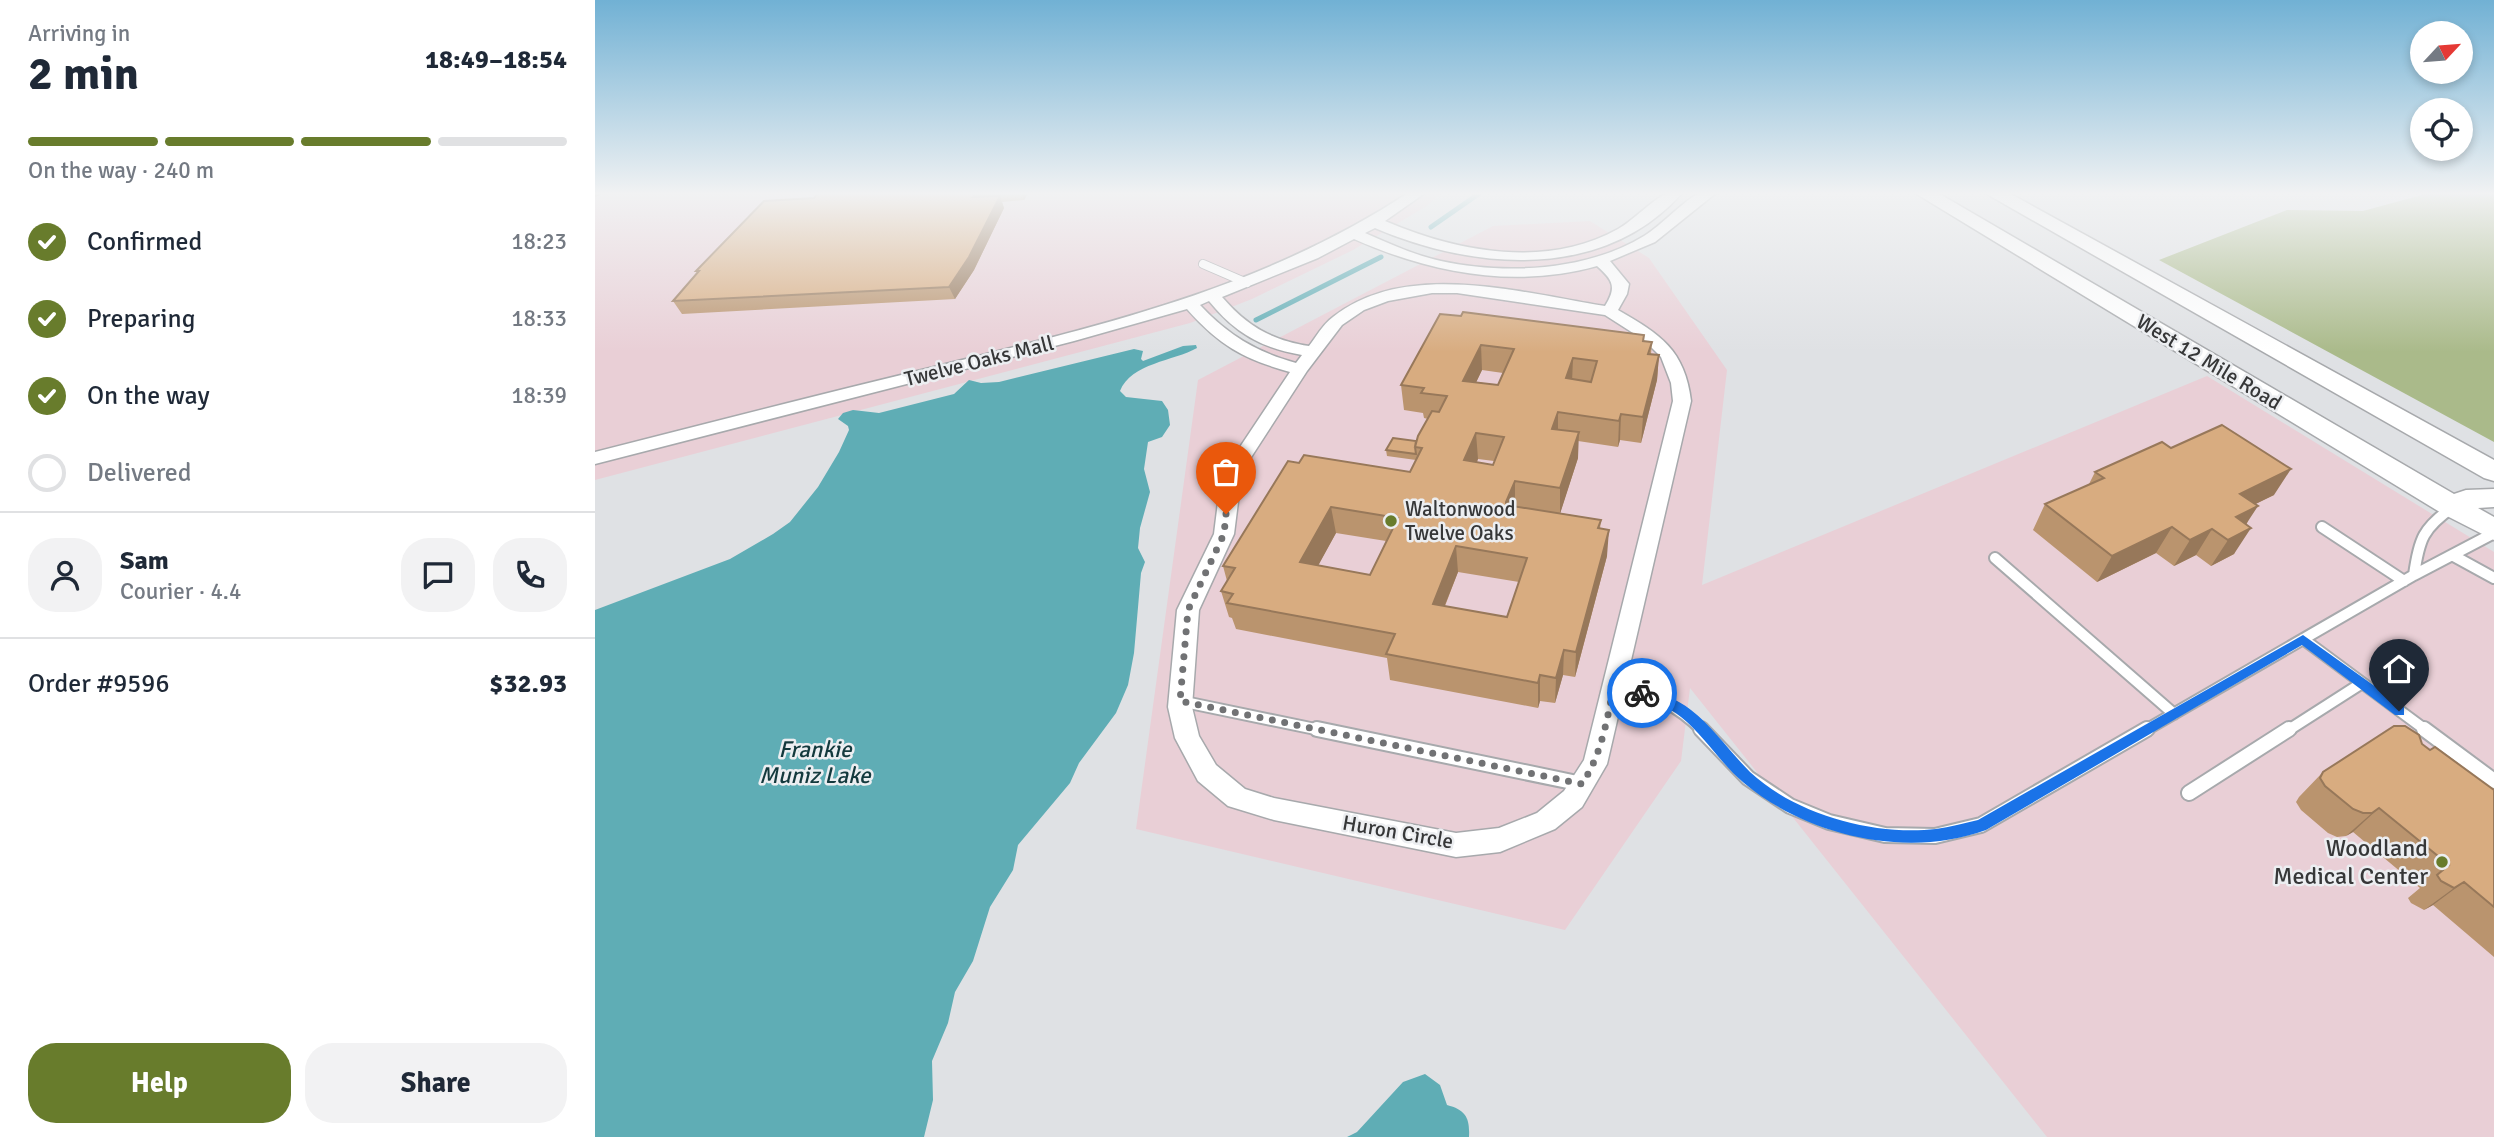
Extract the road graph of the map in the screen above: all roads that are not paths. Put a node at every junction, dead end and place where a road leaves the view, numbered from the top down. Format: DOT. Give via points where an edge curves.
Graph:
graph roads {
  1 [pos="1329,246"];
  2 [pos="1383,246"];
  3 [pos="1434,246"];
  4 [pos="1588,246"];
  5 [pos="1637,246"];
  6 [pos="2015,246"];
  7 [pos="2031,246"];
  8 [pos="2069,246"];
  9 [pos="2089,246"];
  10 [pos="1600,260"];
  11 [pos="1203,264"];
  12 [pos="1247,283"];
  13 [pos="2167,290"];
  14 [pos="1212,295"];
  15 [pos="1189,302"];
  16 [pos="1609,312"];
  17 [pos="2241,331"];
  18 [pos="1307,360"];
  19 [pos="595,458"];
  20 [pos="2494,472"];
  21 [pos="2494,498"];
  22 [pos="2453,507"];
  23 [pos="2322,527"];
  24 [pos="2494,532"];
  25 [pos="2452,555"];
  26 [pos="1995,558"];
  27 [pos="2409,578"];
  28 [pos="2494,578"];
  29 [pos="2303,639"];
  30 [pos="2362,683"];
  31 [pos="1614,685"];
  32 [pos="1180,701"];
  33 [pos="2174,713"];
  34 [pos="2494,781"];
  35 [pos="1582,784"];
  36 [pos="2189,793"];
  1 -- 12 [label="street, Twelve Oaks Mall"];
  2 -- 10 [label="street" via="1417,260 1471,270 1533,271"];
  3 -- 4 [label="street" via="1481,255 1529,256"];
  5 -- 10 [label="street"];
  6 -- 22 [label="main road, West 12 Mile Road"];
  7 -- 17 [label="main road" via="2186,335 2213,340"];
  8 -- 13 [label="main road"];
  9 -- 13 [label="main road, West 12 Mile Road"];
  10 -- 16 [label="street" via="1623,282"];
  11 -- 12 [label="lane"];
  12 -- 14 [label="street, Twelve Oaks Mall"];
  13 -- 17 [label="main road, West 12 Mile Road"];
  14 -- 15 [label="street, Twelve Oaks Mall"];
  14 -- 18 [label="street" via="1242,329"];
  15 -- 18 [label="street" via="1222,338 1242,352"];
  15 -- 19 [label="street, Twelve Oaks Mall" via="1058,341"];
  16 -- 18 [label="street, Huron Circle" via="1457,288 1409,290 1358,307 1336,323"];
  16 -- 31 [label="street, Huron Circle" via="1670,354 1681,380 1682,401"];
  17 -- 20 [label="main road, West 12 Mile Road"];
  18 -- 32 [label="street, Huron Circle" via="1239,462 1224,534 1188,610"];
  21 -- 22 [label="main road" via="2466,499"];
  22 -- 24 [label="main road, West 12 Mile Road"];
  22 -- 27 [label="lane" via="2425,527"];
  23 -- 27 [label="lane"];
  24 -- 25 [label="lane"];
  25 -- 27 [label="lane"];
  25 -- 28 [label="lane"];
  26 -- 33 [label="lane"];
  27 -- 29 [label="lane"];
  29 -- 30 [label="lane"];
  29 -- 33 [label="lane"];
  30 -- 34 [label="lane"];
  30 -- 36 [label="lane"];
  31 -- 33 [label="lane" via="1664,700 1686,713 1748,778 1790,806 1829,822 1885,835 1935,835 1981,825"];
  31 -- 35 [label="street, Huron Circle" via="1595,764"];
  32 -- 35 [label="lane"];
  32 -- 35 [label="street, Huron Circle" via="1187,738 1207,772 1237,798 1274,809 1456,845 1500,840 1546,821 1573,799"];
}
